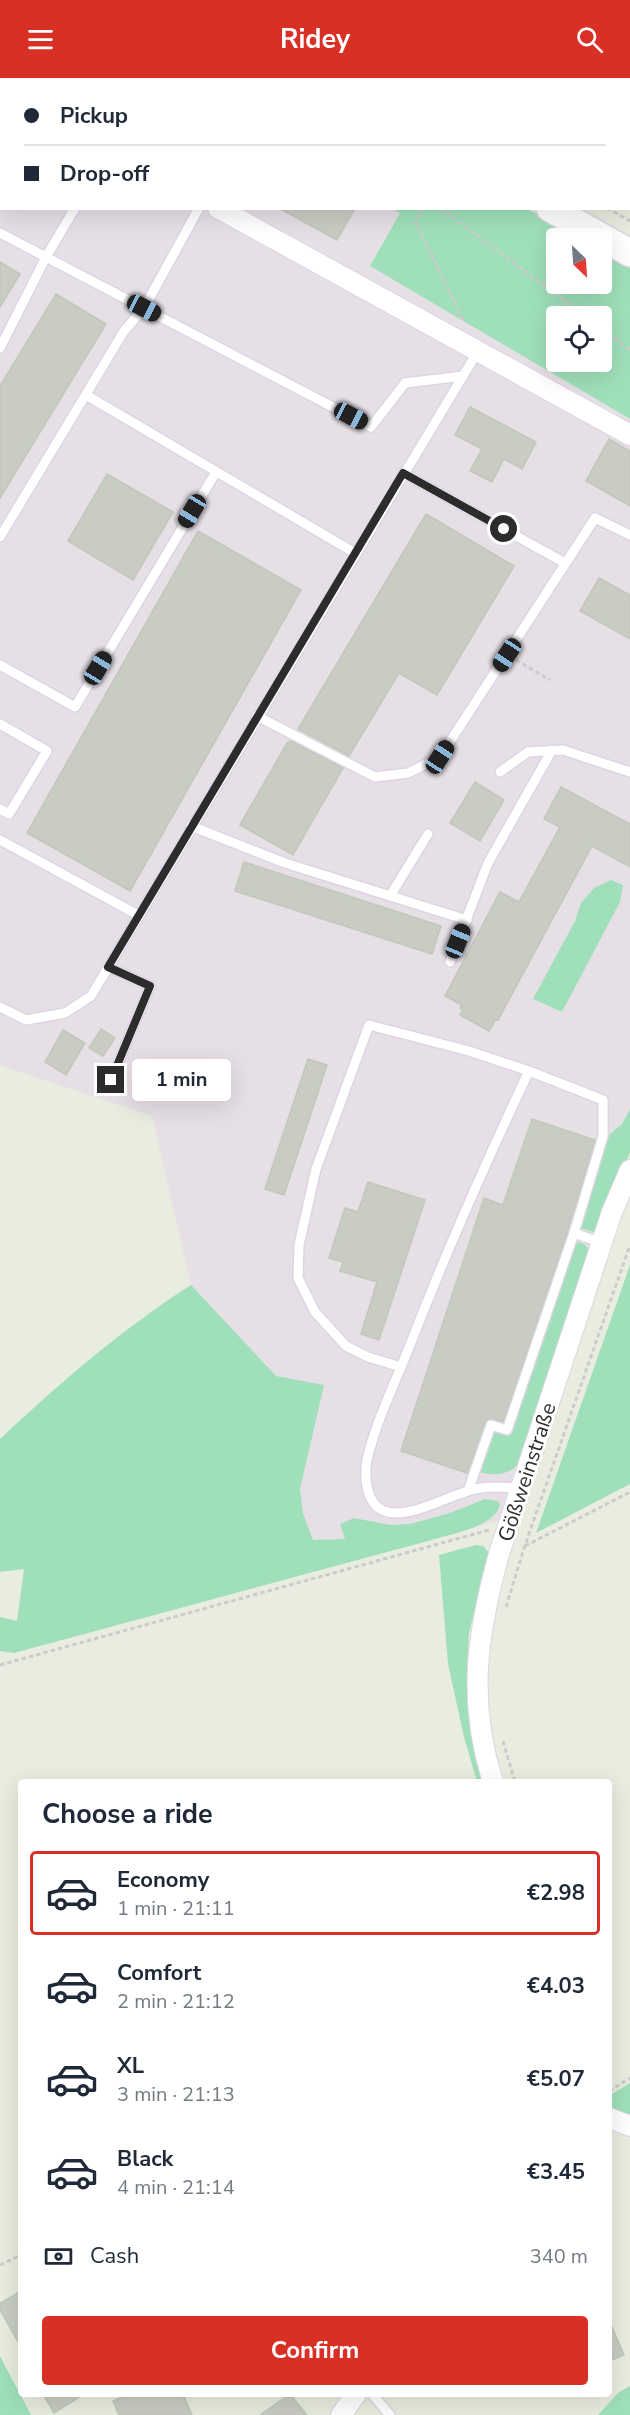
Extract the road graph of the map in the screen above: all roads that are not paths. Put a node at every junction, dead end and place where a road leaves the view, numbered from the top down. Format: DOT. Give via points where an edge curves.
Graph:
graph roads {
  1 [pos="74,210"];
  2 [pos="198,210"];
  3 [pos="222,210"];
  4 [pos="554,210"];
  5 [pos="0,233"];
  6 [pos="630,253"];
  7 [pos="46,257"];
  8 [pos="144,308"];
  9 [pos="0,348"];
  10 [pos="478,351"];
  11 [pos="463,376"];
  12 [pos="86,395"];
  13 [pos="630,435"];
  14 [pos="216,472"];
  15 [pos="403,473"];
  16 [pos="630,535"];
  17 [pos="0,537"];
  18 [pos="355,553"];
  19 [pos="566,563"];
  20 [pos="0,665"];
  21 [pos="257,716"];
  22 [pos="0,724"];
  23 [pos="552,750"];
  24 [pos="500,772"];
  25 [pos="630,772"];
  26 [pos="0,809"];
  27 [pos="191,826"];
  28 [pos="428,834"];
  29 [pos="0,840"];
  30 [pos="390,896"];
  31 [pos="138,915"];
  32 [pos="467,920"];
  33 [pos="450,962"];
  34 [pos="108,967"];
  35 [pos="0,1007"];
  36 [pos="529,1071"];
  37 [pos="111,1080"];
  38 [pos="630,1170"];
  39 [pos="574,1233"];
  40 [pos="602,1243"];
  41 [pos="401,1367"];
  42 [pos="522,1489"];
  43 [pos="468,1491"];
  44 [pos="492,1779"];
  45 [pos="612,2119"];
  46 [pos="630,2126"];
  47 [pos="354,2397"];
  48 [pos="375,2397"];
  49 [pos="341,2415"];
  50 [pos="390,2415"];
  1 -- 7 [label="lane"];
  2 -- 8 [label="lane"];
  3 -- 10 [label="street"];
  4 -- 6 [label="main road"];
  5 -- 7 [label="lane"];
  7 -- 8 [label="lane"];
  7 -- 9 [label="lane"];
  8 -- 11 [label="lane" via="371,427 405,383"];
  8 -- 12 [label="lane" via="124,331"];
  10 -- 11 [label="lane"];
  10 -- 13 [label="street"];
  11 -- 15 [label="lane"];
  12 -- 14 [label="lane"];
  12 -- 17 [label="lane"];
  14 -- 18 [label="lane"];
  14 -- 20 [label="lane" via="75,707"];
  15 -- 18 [label="lane"];
  15 -- 19 [label="lane"];
  16 -- 19 [label="lane" via="595,518"];
  18 -- 21 [label="lane"];
  19 -- 21 [label="lane" via="440,757 408,773 375,777"];
  21 -- 27 [label="lane"];
  22 -- 26 [label="lane" via="47,751 9,814"];
  23 -- 24 [label="lane" via="528,752"];
  23 -- 25 [label="lane"];
  23 -- 32 [label="lane" via="489,863"];
  27 -- 30 [label="lane" via="285,863"];
  27 -- 31 [label="lane"];
  28 -- 30 [label="lane"];
  29 -- 31 [label="lane"];
  30 -- 32 [label="lane"];
  31 -- 34 [label="lane"];
  32 -- 33 [label="lane"];
  34 -- 35 [label="lane" via="91,996 65,1013 26,1020"];
  34 -- 37 [label="lane" via="150,986"];
  36 -- 39 [label="lane" via="603,1100 603,1136"];
  36 -- 41 [label="lane" via="477,1180"];
  36 -- 41 [label="lane" via="369,1025 316,1169 299,1245 298,1278 315,1312 346,1346"];
  38 -- 40 [label="street, Gößweinstraße"];
  39 -- 40 [label="lane"];
  39 -- 43 [label="lane" via="507,1430 491,1425"];
  40 -- 42 [label="street, Gößweinstraße"];
  41 -- 43 [label="lane" via="367,1461 366,1483 371,1499 381,1510 396,1513 413,1511"];
  42 -- 43 [label="lane"];
  42 -- 44 [label="street, Gößweinstraße" via="486,1600 477,1657 480,1735"];
  45 -- 46 [label="street"];
  47 -- 49 [label="street"];
  48 -- 50 [label="lane"];
}
